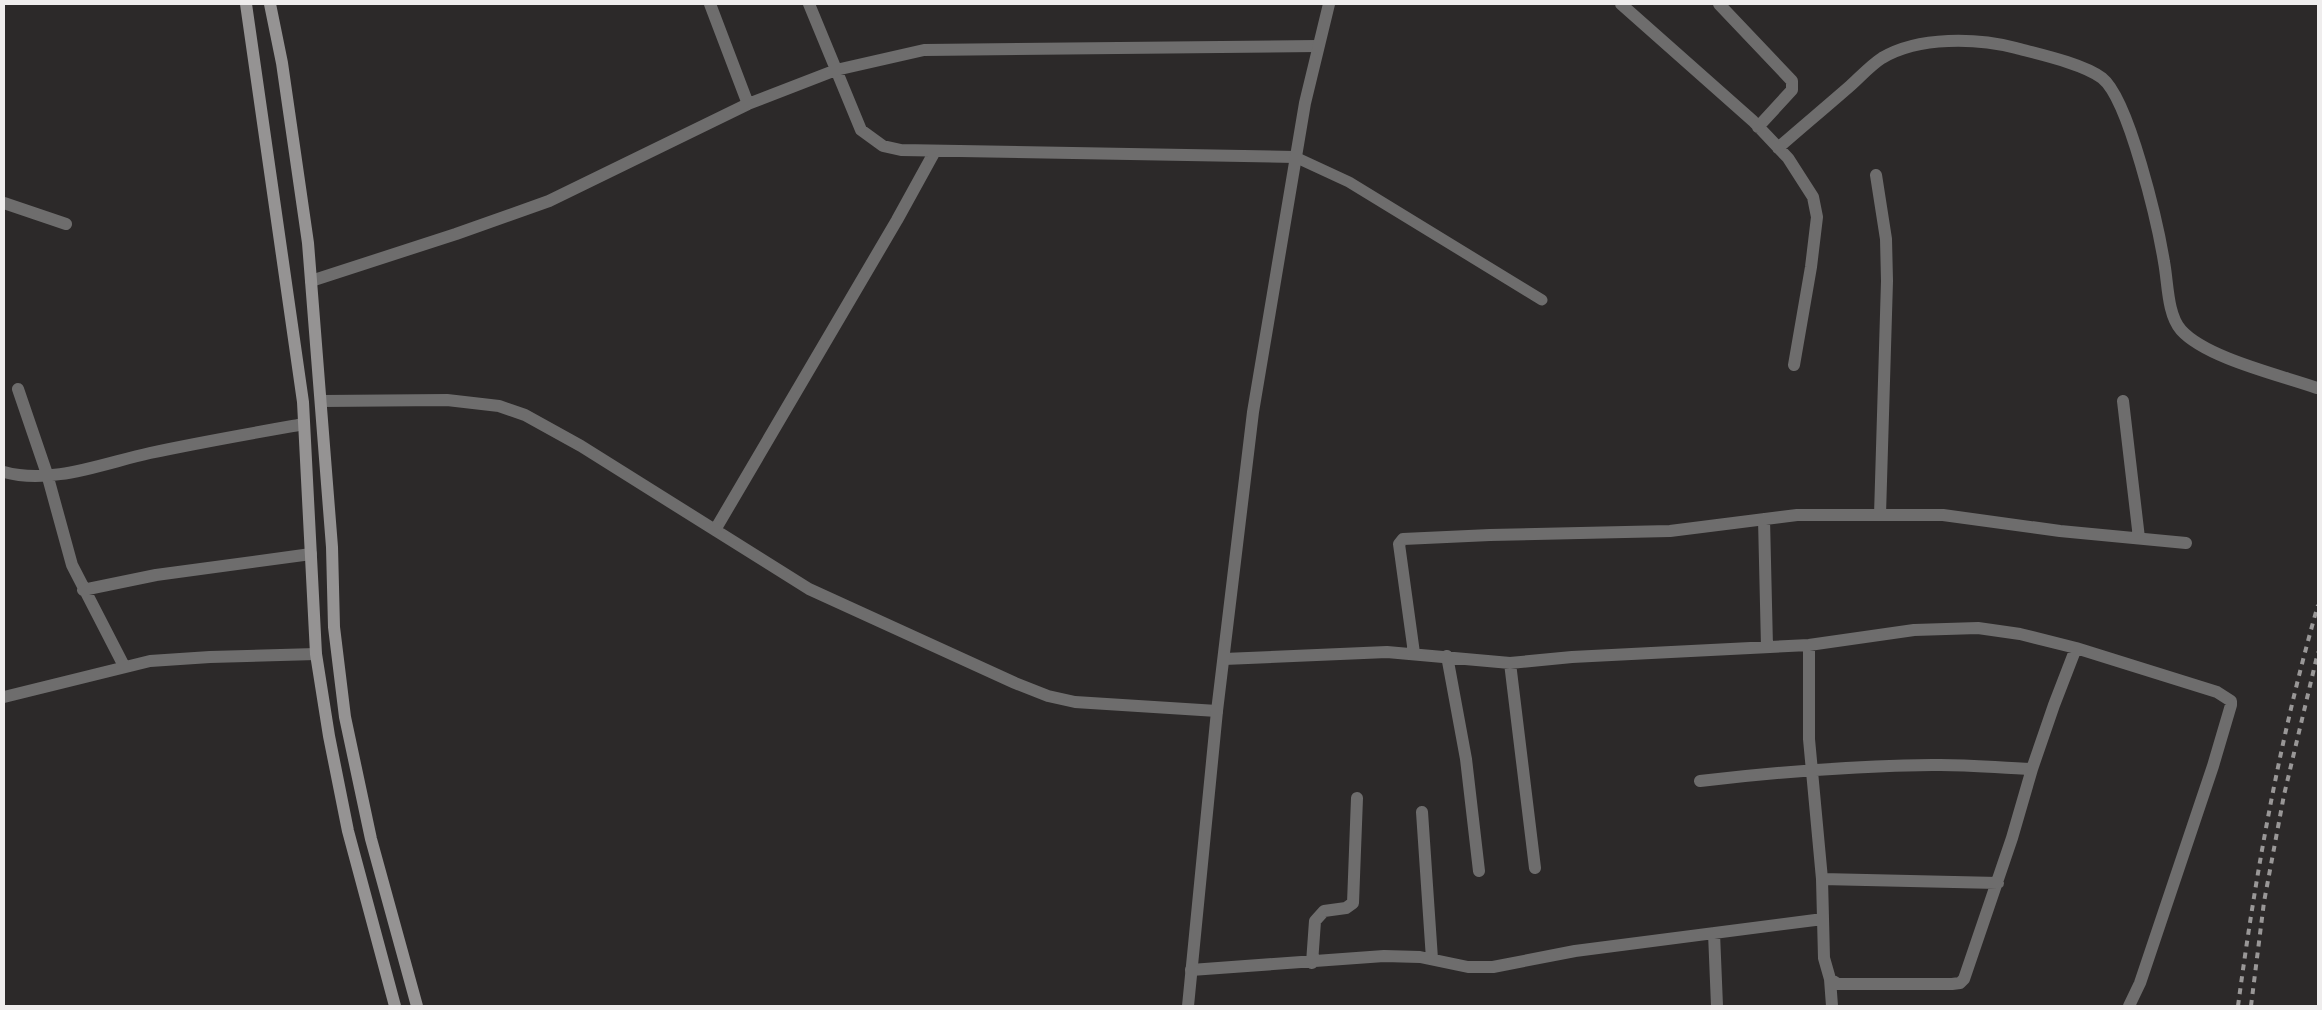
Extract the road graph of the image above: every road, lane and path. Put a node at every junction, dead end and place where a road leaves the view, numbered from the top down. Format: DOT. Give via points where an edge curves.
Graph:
graph roads {
  1 [pos="246,4"];
  2 [pos="270,4"];
  3 [pos="710,4"];
  4 [pos="809,4"];
  5 [pos="1329,4"];
  6 [pos="1621,4"];
  7 [pos="1719,4"];
  8 [pos="1318,46"];
  9 [pos="836,70"];
  10 [pos="748,104"];
  11 [pos="1758,126"];
  12 [pos="1778,148"];
  13 [pos="935,151"];
  14 [pos="1295,157"];
  15 [pos="1876,175"];
  16 [pos="4,203"];
  17 [pos="66,224"];
  18 [pos="311,281"];
  19 [pos="1542,300"];
  20 [pos="1794,365"];
  21 [pos="18,388"];
  22 [pos="2317,388"];
  23 [pos="321,401"];
  24 [pos="2123,401"];
  25 [pos="304,424"];
  26 [pos="4,472"];
  27 [pos="47,474"];
  28 [pos="1880,515"];
  29 [pos="1764,519"];
  30 [pos="715,530"];
  31 [pos="2139,538"];
  32 [pos="2186,543"];
  33 [pos="311,554"];
  34 [pos="83,590"];
  35 [pos="1810,645"];
  36 [pos="1767,647"];
  37 [pos="2076,648"];
  38 [pos="1414,653"];
  39 [pos="316,654"];
  40 [pos="1447,656"];
  41 [pos="1224,659"];
  42 [pos="1510,663"];
  43 [pos="124,666"];
  44 [pos="4,697"];
  45 [pos="1217,711"];
  46 [pos="2032,769"];
  47 [pos="1811,771"];
  48 [pos="1700,781"];
  49 [pos="1357,798"];
  50 [pos="1422,812"];
  51 [pos="1534,868"];
  52 [pos="1479,870"];
  53 [pos="1822,879"];
  54 [pos="1998,883"];
  55 [pos="1823,919"];
  56 [pos="1714,933"];
  57 [pos="1432,959"];
  58 [pos="1312,962"];
  59 [pos="1192,970"];
  60 [pos="1830,979"];
  61 [pos="394,1006"];
  62 [pos="417,1006"];
  63 [pos="1188,1006"];
  64 [pos="1717,1006"];
  65 [pos="1832,1006"];
  66 [pos="2129,1006"];
  1 -- 25 [label="main road"];
  2 -- 18 [label="main road" via="282,63"];
  3 -- 10 [label="street"];
  4 -- 9 [label="street"];
  5 -- 8 [label="street"];
  6 -- 11 [label="street"];
  7 -- 11 [label="street" via="1792,81 1792,90"];
  8 -- 9 [label="street" via="924,50"];
  8 -- 14 [label="street"];
  9 -- 10 [label="street"];
  9 -- 13 [label="street" via="861,130 871,139 901,150"];
  10 -- 18 [label="street" via="548,201"];
  11 -- 12 [label="street"];
  12 -- 20 [label="street" via="1813,197 1817,217"];
  12 -- 22 [label="street" via="1883,58 1936,41 1993,42 2088,70 2102,78 2116,96 2127,120 2160,238 2172,312 2180,328 2193,341 2228,358"];
  13 -- 14 [label="street"];
  13 -- 30 [label="street"];
  14 -- 19 [label="lane" via="1349,182"];
  14 -- 41 [label="street" via="1252,421"];
  15 -- 28 [label="street" via="1886,239 1887,281"];
  16 -- 17 [label="street"];
  18 -- 23 [label="main road"];
  21 -- 27 [label="street"];
  23 -- 30 [label="street" via="447,400 499,406 540,422"];
  23 -- 62 [label="main road" via="332,547 334,627 345,717 371,839"];
  24 -- 31 [label="street"];
  25 -- 27 [label="street" via="150,453 67,473"];
  25 -- 33 [label="main road"];
  26 -- 27 [label="street"];
  27 -- 34 [label="street" via="72,565"];
  28 -- 29 [label="street" via="1797,515"];
  28 -- 31 [label="street" via="1943,515"];
  29 -- 36 [label="street"];
  29 -- 38 [label="street" via="1670,531 1403,539 1399,544"];
  30 -- 45 [label="street" via="809,589 1048,696 1074,702"];
  31 -- 32 [label="street"];
  33 -- 34 [label="street" via="156,575"];
  33 -- 39 [label="main road"];
  34 -- 43 [label="street"];
  35 -- 36 [label="street"];
  35 -- 37 [label="street" via="1947,628 2002,630"];
  35 -- 47 [label="street"];
  36 -- 42 [label="street"];
  37 -- 46 [label="street"];
  37 -- 66 [label="street" via="2217,692 2231,701 2213,766 2143,974"];
  38 -- 40 [label="street"];
  38 -- 41 [label="street"];
  39 -- 43 [label="street" via="210,656"];
  39 -- 61 [label="main road" via="348,831"];
  40 -- 42 [label="street"];
  40 -- 52 [label="street" via="1466,759"];
  41 -- 45 [label="street"];
  42 -- 51 [label="street"];
  43 -- 44 [label="street"];
  45 -- 59 [label="street"];
  46 -- 47 [label="street" via="1934,765"];
  46 -- 54 [label="street"];
  47 -- 48 [label="street"];
  47 -- 53 [label="street"];
  49 -- 58 [label="street" via="1353,903 1346,908 1324,910 1315,920"];
  50 -- 57 [label="street"];
  53 -- 54 [label="street"];
  53 -- 55 [label="street"];
  54 -- 60 [label="street" via="1967,973 1960,983 1838,984"];
  55 -- 56 [label="street"];
  55 -- 60 [label="street" via="1824,958"];
  56 -- 57 [label="street" via="1576,951 1493,967 1468,967"];
  56 -- 64 [label="street"];
  57 -- 58 [label="street" via="1384,956"];
  58 -- 59 [label="street"];
  59 -- 63 [label="street"];
  60 -- 65 [label="street"];
}
